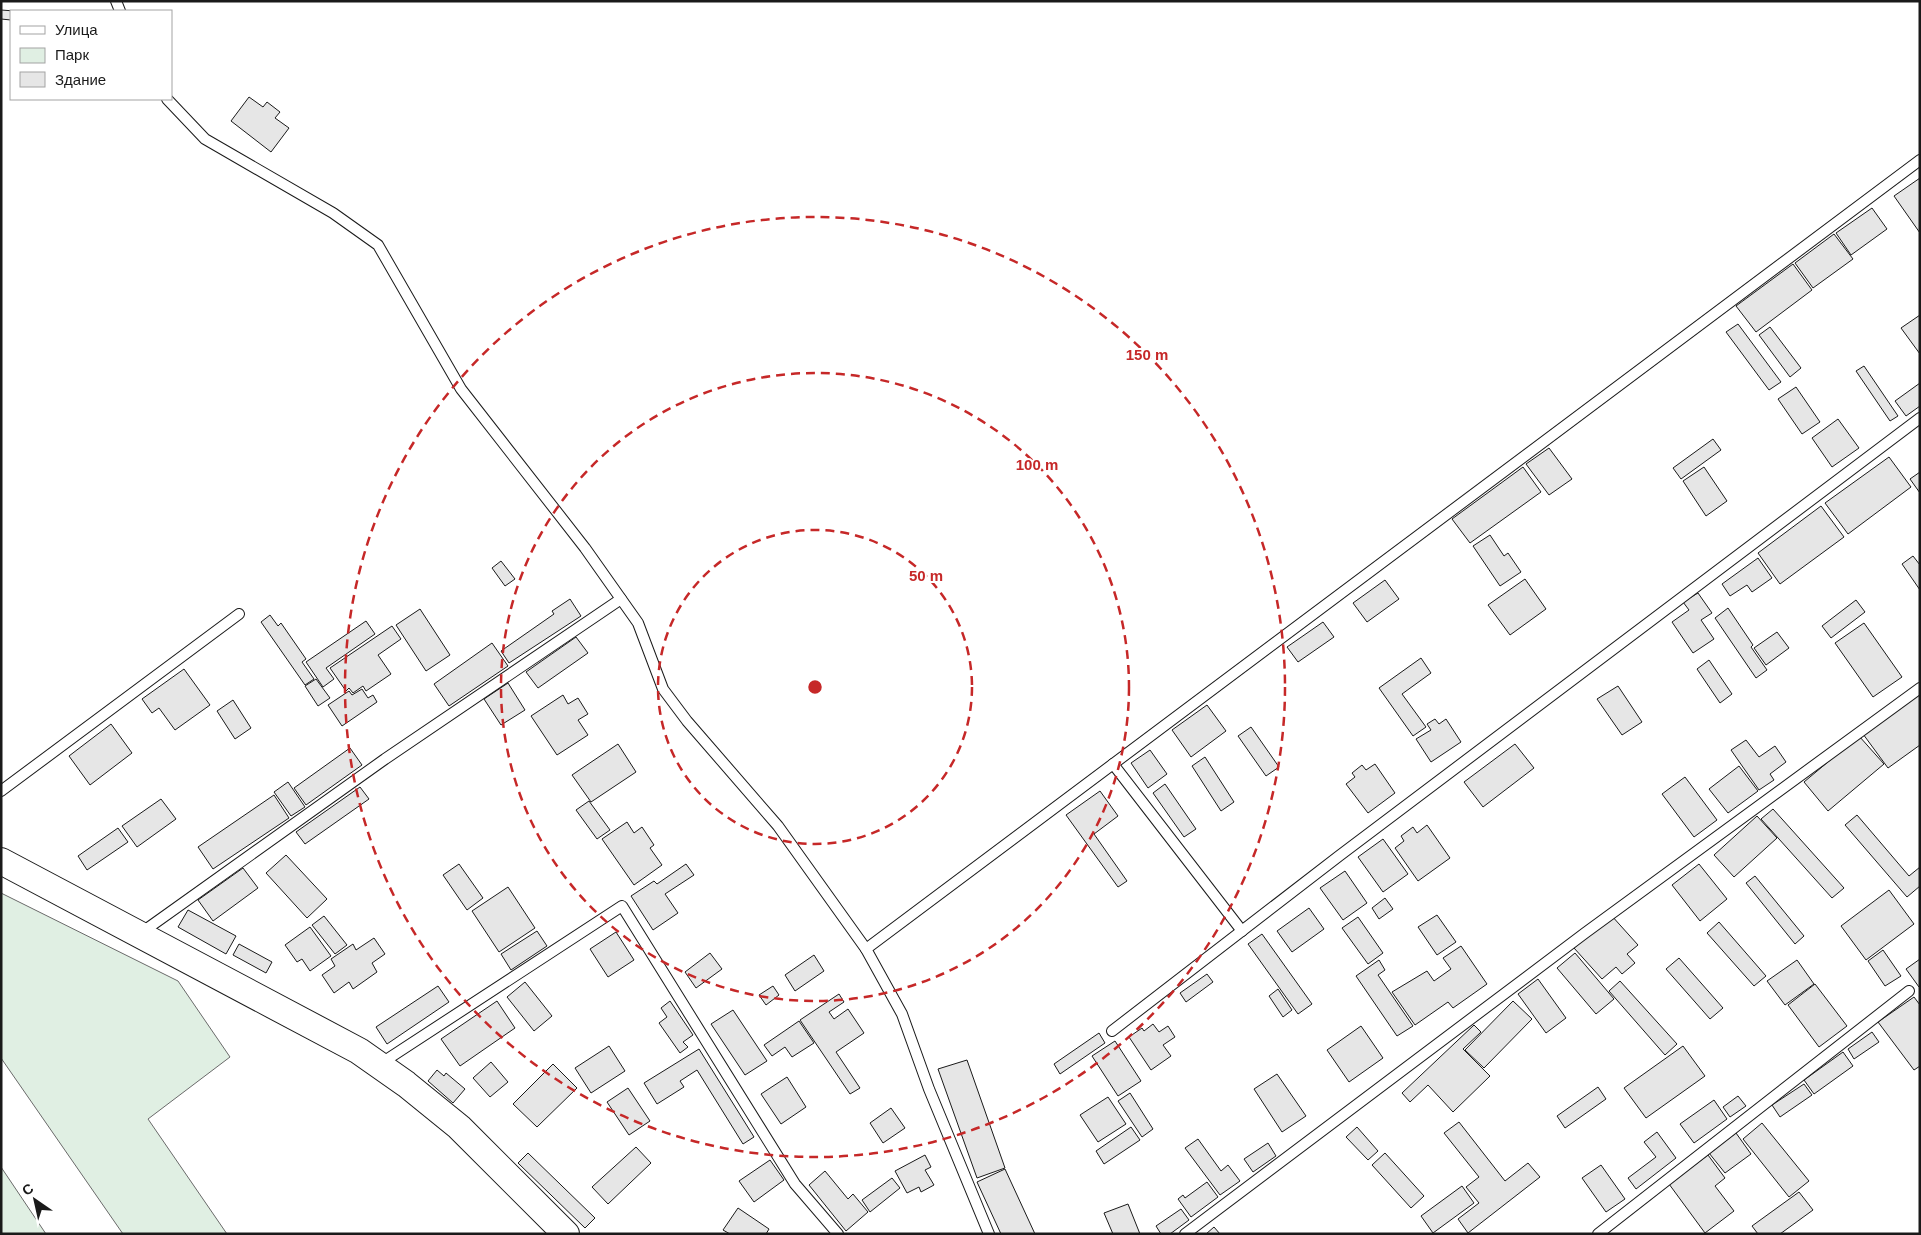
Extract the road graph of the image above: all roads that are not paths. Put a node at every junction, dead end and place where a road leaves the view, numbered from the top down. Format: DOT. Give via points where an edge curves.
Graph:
graph roads {
  1 [pos="168,100"];
  2 [pos="1920,160"];
  3 [pos="1920,418"];
  4 [pos="621,599"];
  5 [pos="239,614"];
  6 [pos="1920,688"];
  7 [pos="1113,764"];
  8 [pos="1,791"];
  9 [pos="1,861"];
  10 [pos="1242,931"];
  11 [pos="140,934"];
  12 [pos="866,949"];
  13 [pos="1909,991"];
  14 [pos="1112,1031"];
  15 [pos="379,1065"];
  16 [pos="566,1234"];
  17 [pos="838,1234"];
  18 [pos="989,1234"];
  19 [pos="1186,1234"];
  20 [pos="1598,1234"];
  1 -- 4 [label="lane" via="205,139 333,213 378,245 461,389"];
  2 -- 7 [label="lane"];
  3 -- 10 [label="lane"];
  4 -- 11 [label="lane" via="385,759"];
  4 -- 12 [label="lane" via="638,623 663,689 778,826"];
  5 -- 8 [label="lane"];
  6 -- 19 [label="lane" via="1585,933"];
  7 -- 10 [label="lane"];
  7 -- 12 [label="lane"];
  9 -- 11 [label="street"];
  10 -- 14 [label="lane"];
  11 -- 15 [label="street" via="314,1025"];
  12 -- 18 [label="lane" via="902,1014"];
  13 -- 20 [label="lane"];
  15 -- 16 [label="street" via="459,1127"];
  15 -- 17 [label="lane" via="622,906 796,1184"];
}
